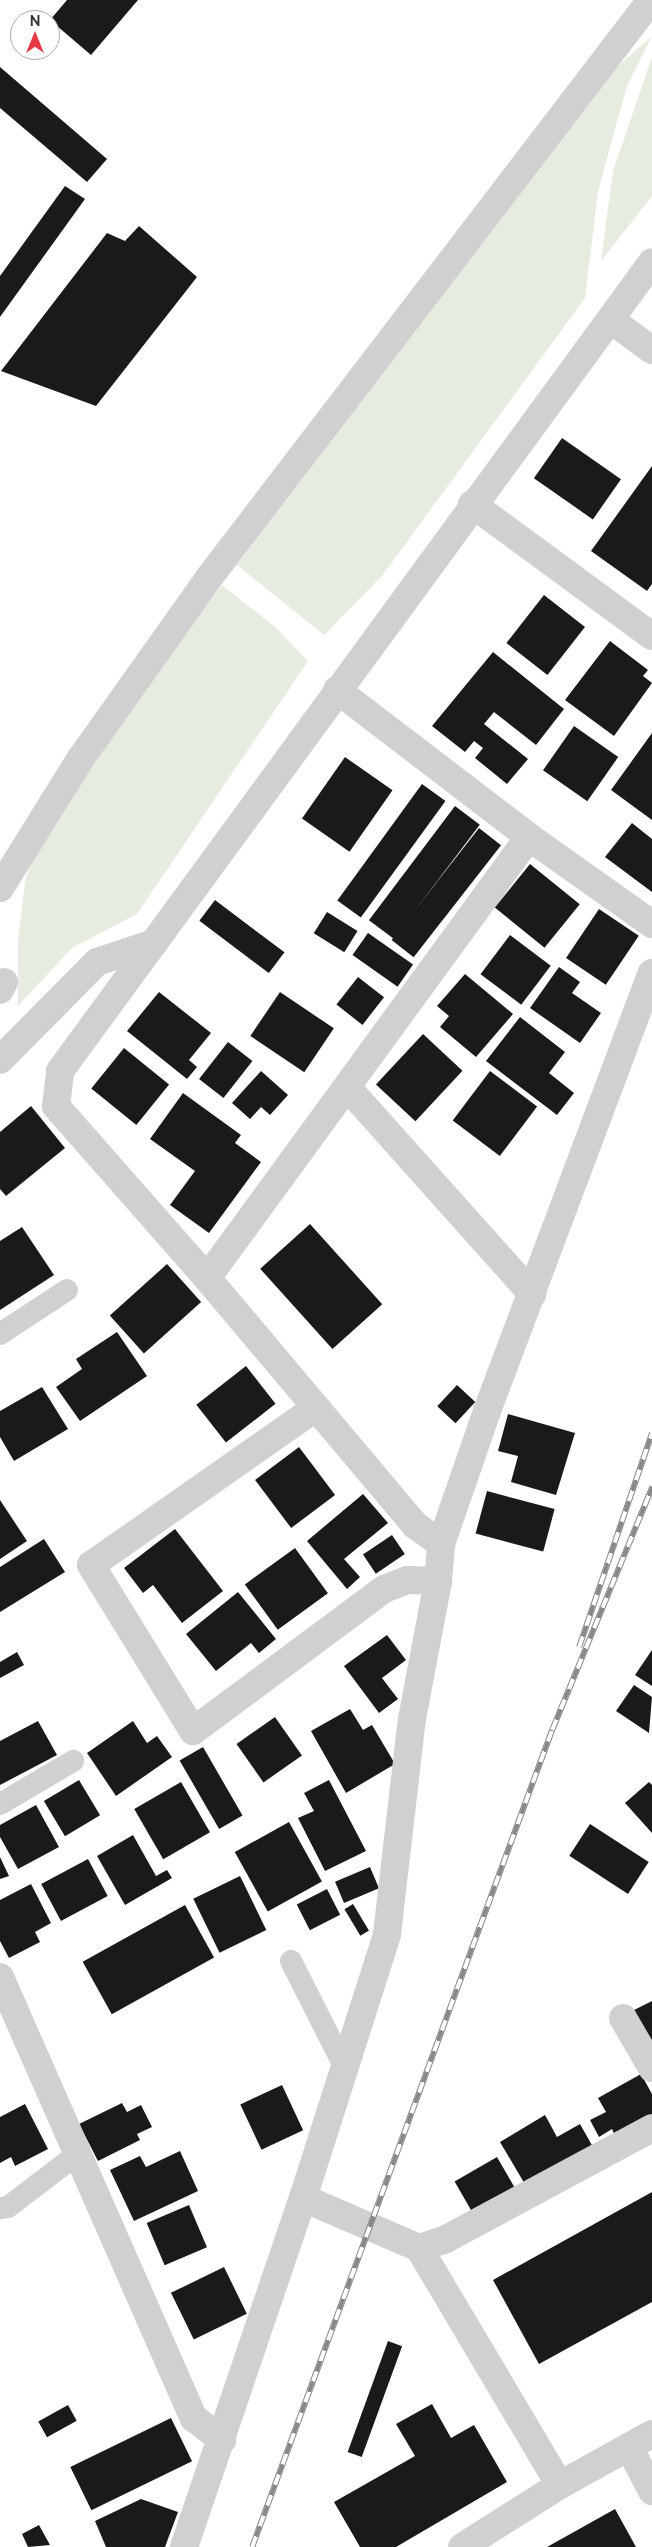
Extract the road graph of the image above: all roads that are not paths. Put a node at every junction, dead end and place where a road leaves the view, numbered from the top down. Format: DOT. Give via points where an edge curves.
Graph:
graph roads {
  1 [pos="650,0"];
  2 [pos="652,262"];
  3 [pos="611,320"];
  4 [pos="652,350"];
  5 [pos="472,504"];
  6 [pos="652,636"];
  7 [pos="336,690"];
  8 [pos="529,837"];
  9 [pos="0,888"];
  10 [pos="652,924"];
  11 [pos="154,943"];
  12 [pos="652,973"];
  13 [pos="0,1060"];
  14 [pos="347,1087"];
  15 [pos="207,1278"];
  16 [pos="67,1290"];
  17 [pos="532,1294"];
  18 [pos="0,1334"];
  19 [pos="314,1409"];
  20 [pos="441,1544"];
  21 [pos="438,1581"];
  22 [pos="73,1761"];
  23 [pos="0,1804"];
  24 [pos="291,1960"];
  25 [pos="0,1977"];
  26 [pos="623,2018"];
  27 [pos="343,2064"];
  28 [pos="652,2068"];
  29 [pos="652,2128"];
  30 [pos="79,2153"];
  31 [pos="303,2198"];
  32 [pos="0,2208"];
  33 [pos="419,2248"];
  34 [pos="222,2440"];
  35 [pos="641,2441"];
  36 [pos="560,2486"];
  37 [pos="652,2491"];
  38 [pos="184,2547"];
  39 [pos="462,2547"];
  1 -- 9 [label="street" via="208,579 81,758"];
  2 -- 3 [label="street"];
  3 -- 4 [label="street"];
  3 -- 5 [label="street"];
  5 -- 6 [label="street"];
  5 -- 7 [label="street"];
  7 -- 8 [label="street"];
  7 -- 11 [label="street"];
  8 -- 10 [label="street"];
  8 -- 14 [label="street"];
  11 -- 13 [label="street" via="97,962"];
  11 -- 15 [label="street" via="60,1071 56,1106"];
  12 -- 17 [label="street"];
  14 -- 15 [label="street"];
  14 -- 17 [label="street"];
  15 -- 19 [label="street"];
  16 -- 18 [label="lane"];
  17 -- 20 [label="street"];
  19 -- 20 [label="street" via="415,1525"];
  19 -- 21 [label="street" via="91,1565 193,1732 384,1589 408,1580"];
  20 -- 21 [label="street"];
  21 -- 27 [label="street" via="412,1719 387,1934"];
  22 -- 23 [label="lane"];
  24 -- 27 [label="lane"];
  25 -- 30 [label="street"];
  26 -- 28 [label="street"];
  27 -- 31 [label="street"];
  29 -- 33 [label="street" via="446,2239"];
  30 -- 32 [label="lane" via="8,2207"];
  30 -- 34 [label="street" via="194,2418"];
  31 -- 33 [label="street"];
  31 -- 34 [label="street"];
  33 -- 36 [label="street"];
  34 -- 38 [label="street"];
  35 -- 36 [label="street"];
  35 -- 37 [label="street"];
  36 -- 39 [label="street"];
}
